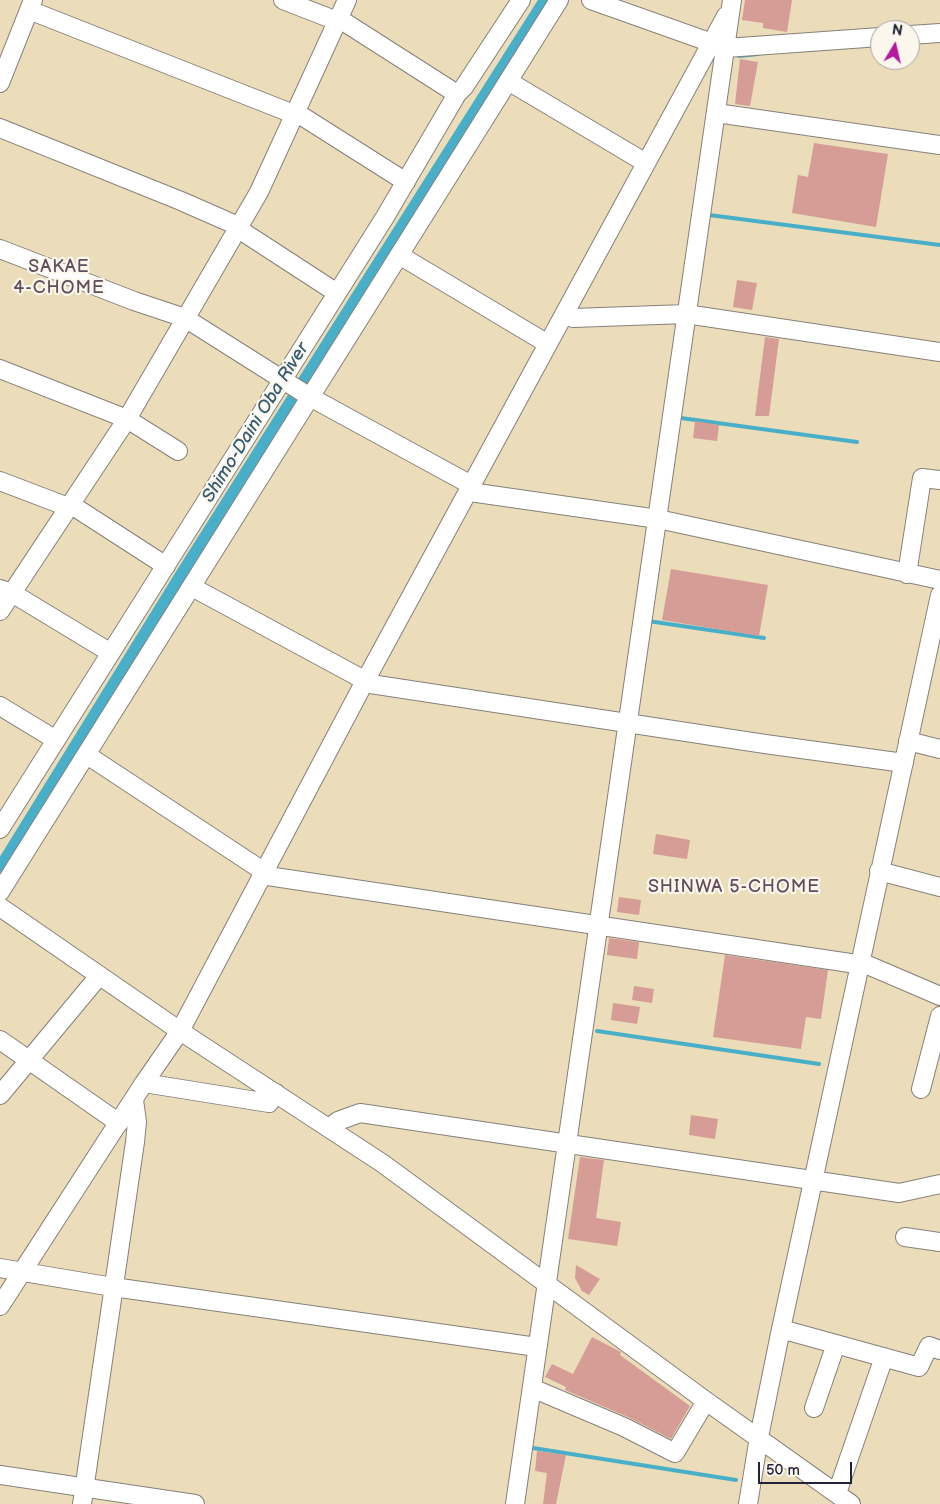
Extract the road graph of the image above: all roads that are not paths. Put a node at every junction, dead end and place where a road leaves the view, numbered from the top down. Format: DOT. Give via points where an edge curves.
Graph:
graph roads {
  1 [pos="283,0"];
  2 [pos="347,0"];
  3 [pos="521,0"];
  4 [pos="560,0"];
  5 [pos="591,0"];
  6 [pos="732,2"];
  7 [pos="31,5"];
  8 [pos="337,20"];
  9 [pos="940,33"];
  10 [pos="920,34"];
  11 [pos="870,37"];
  12 [pos="719,45"];
  13 [pos="508,81"];
  14 [pos="0,84"];
  15 [pos="456,94"];
  16 [pos="716,112"];
  17 [pos="296,114"];
  18 [pos="0,128"];
  19 [pos="940,145"];
  20 [pos="646,163"];
  21 [pos="406,182"];
  22 [pos="238,227"];
  23 [pos="0,249"];
  24 [pos="399,255"];
  25 [pos="337,293"];
  26 [pos="686,314"];
  27 [pos="564,315"];
  28 [pos="185,318"];
  29 [pos="548,344"];
  30 [pos="940,352"];
  31 [pos="0,369"];
  32 [pos="282,380"];
  33 [pos="310,397"];
  34 [pos="126,419"];
  35 [pos="178,451"];
  36 [pos="0,480"];
  37 [pos="940,480"];
  38 [pos="472,489"];
  39 [pos="69,506"];
  40 [pos="658,520"];
  41 [pos="166,566"];
  42 [pos="907,574"];
  43 [pos="940,580"];
  44 [pos="192,587"];
  45 [pos="6,591"];
  46 [pos="940,595"];
  47 [pos="0,611"];
  48 [pos="110,653"];
  49 [pos="365,682"];
  50 [pos="0,706"];
  51 [pos="629,723"];
  52 [pos="56,740"];
  53 [pos="908,741"];
  54 [pos="940,749"];
  55 [pos="87,755"];
  56 [pos="904,763"];
  57 [pos="0,829"];
  58 [pos="879,871"];
  59 [pos="262,873"];
  60 [pos="940,887"];
  61 [pos="0,892"];
  62 [pos="0,907"];
  63 [pos="600,927"];
  64 [pos="860,965"];
  65 [pos="99,976"];
  66 [pos="940,996"];
  67 [pos="940,1016"];
  68 [pos="180,1031"];
  69 [pos="0,1040"];
  70 [pos="29,1061"];
  71 [pos="144,1083"];
  72 [pos="921,1089"];
  73 [pos="276,1093"];
  74 [pos="0,1095"];
  75 [pos="134,1100"];
  76 [pos="119,1123"];
  77 [pos="329,1128"];
  78 [pos="567,1144"];
  79 [pos="814,1180"];
  80 [pos="940,1184"];
  81 [pos="905,1237"];
  82 [pos="940,1242"];
  83 [pos="0,1268"];
  84 [pos="21,1273"];
  85 [pos="546,1284"];
  86 [pos="113,1287"];
  87 [pos="0,1306"];
  88 [pos="781,1329"];
  89 [pos="836,1344"];
  90 [pos="537,1347"];
  91 [pos="940,1350"];
  92 [pos="884,1357"];
  93 [pos="532,1388"];
  94 [pos="706,1401"];
  95 [pos="814,1408"];
  96 [pos="759,1438"];
  97 [pos="0,1476"];
  98 [pos="837,1493"];
  99 [pos="83,1496"];
  100 [pos="195,1504"];
  101 [pos="515,1504"];
  102 [pos="748,1504"];
  103 [pos="851,1504"];
  1 -- 8 [label="street"];
  2 -- 8 [label="street"];
  3 -- 15 [label="street" via="464,87"];
  4 -- 13 [label="street"];
  5 -- 12 [label="street"];
  6 -- 12 [label="street"];
  7 -- 14 [label="street"];
  7 -- 17 [label="street"];
  8 -- 15 [label="street"];
  8 -- 17 [label="street"];
  9 -- 10 [label="street"];
  11 -- 12 [label="street"];
  12 -- 16 [label="street"];
  12 -- 20 [label="street"];
  13 -- 20 [label="street"];
  13 -- 24 [label="street"];
  15 -- 21 [label="street"];
  16 -- 19 [label="street"];
  16 -- 26 [label="street"];
  17 -- 21 [label="street"];
  17 -- 22 [label="street" via="260,192"];
  18 -- 22 [label="street" via="182,200"];
  20 -- 27 [label="street"];
  21 -- 25 [label="street"];
  22 -- 25 [label="street"];
  22 -- 28 [label="street"];
  23 -- 28 [label="street" via="134,302"];
  24 -- 29 [label="street"];
  24 -- 33 [label="street"];
  25 -- 32 [label="street"];
  26 -- 27 [label="street" via="573,318"];
  26 -- 30 [label="street"];
  26 -- 40 [label="street"];
  27 -- 29 [label="street"];
  28 -- 32 [label="street"];
  28 -- 34 [label="street"];
  29 -- 38 [label="street"];
  31 -- 34 [label="street"];
  32 -- 33 [label="street"];
  32 -- 41 [label="street"];
  33 -- 38 [label="street"];
  33 -- 44 [label="street"];
  34 -- 35 [label="street"];
  34 -- 39 [label="street"];
  36 -- 39 [label="street"];
  37 -- 42 [label="street" via="922,478"];
  38 -- 40 [label="street"];
  38 -- 49 [label="street"];
  39 -- 41 [label="street"];
  39 -- 45 [label="street"];
  40 -- 42 [label="street"];
  40 -- 51 [label="street"];
  41 -- 48 [label="street"];
  42 -- 43 [label="street"];
  44 -- 49 [label="street"];
  44 -- 55 [label="street"];
  45 -- 47 [label="street"];
  45 -- 48 [label="street"];
  46 -- 53 [label="street"];
  48 -- 52 [label="street"];
  49 -- 51 [label="street"];
  49 -- 59 [label="street"];
  50 -- 52 [label="street"];
  51 -- 56 [label="street"];
  51 -- 63 [label="street"];
  52 -- 57 [label="street"];
  53 -- 54 [label="street"];
  53 -- 56 [label="street"];
  55 -- 59 [label="street"];
  55 -- 61 [label="street"];
  56 -- 58 [label="street"];
  58 -- 60 [label="street"];
  58 -- 64 [label="street"];
  59 -- 63 [label="street"];
  59 -- 68 [label="street"];
  62 -- 65 [label="street"];
  63 -- 64 [label="street"];
  63 -- 78 [label="street"];
  64 -- 66 [label="street" via="870,966"];
  64 -- 79 [label="street"];
  65 -- 68 [label="street"];
  65 -- 70 [label="street"];
  67 -- 72 [label="street"];
  68 -- 71 [label="street"];
  68 -- 73 [label="street"];
  69 -- 70 [label="street"];
  70 -- 74 [label="street"];
  70 -- 76 [label="street"];
  71 -- 73 [label="street" via="269,1104"];
  71 -- 75 [label="street"];
  73 -- 77 [label="street"];
  75 -- 76 [label="street"];
  75 -- 86 [label="street" via="135,1142"];
  76 -- 84 [label="street"];
  77 -- 78 [label="street" via="338,1121 360,1114"];
  77 -- 85 [label="street" via="382,1163"];
  78 -- 79 [label="street"];
  78 -- 85 [label="street"];
  79 -- 80 [label="street" via="899,1193"];
  79 -- 88 [label="street"];
  81 -- 82 [label="street"];
  83 -- 84 [label="street"];
  84 -- 86 [label="street"];
  84 -- 87 [label="street"];
  85 -- 90 [label="street"];
  85 -- 94 [label="street"];
  86 -- 90 [label="street"];
  86 -- 99 [label="street"];
  88 -- 89 [label="street"];
  88 -- 96 [label="street"];
  89 -- 92 [label="street"];
  89 -- 95 [label="street"];
  90 -- 93 [label="street"];
  91 -- 92 [label="street" via="929,1346 919,1367"];
  92 -- 98 [label="street"];
  93 -- 94 [label="street" via="624,1427 675,1453"];
  93 -- 101 [label="street"];
  94 -- 96 [label="street"];
  96 -- 98 [label="street"];
  96 -- 102 [label="street"];
  97 -- 99 [label="street"];
  98 -- 103 [label="street"];
  99 -- 100 [label="street"];
}
